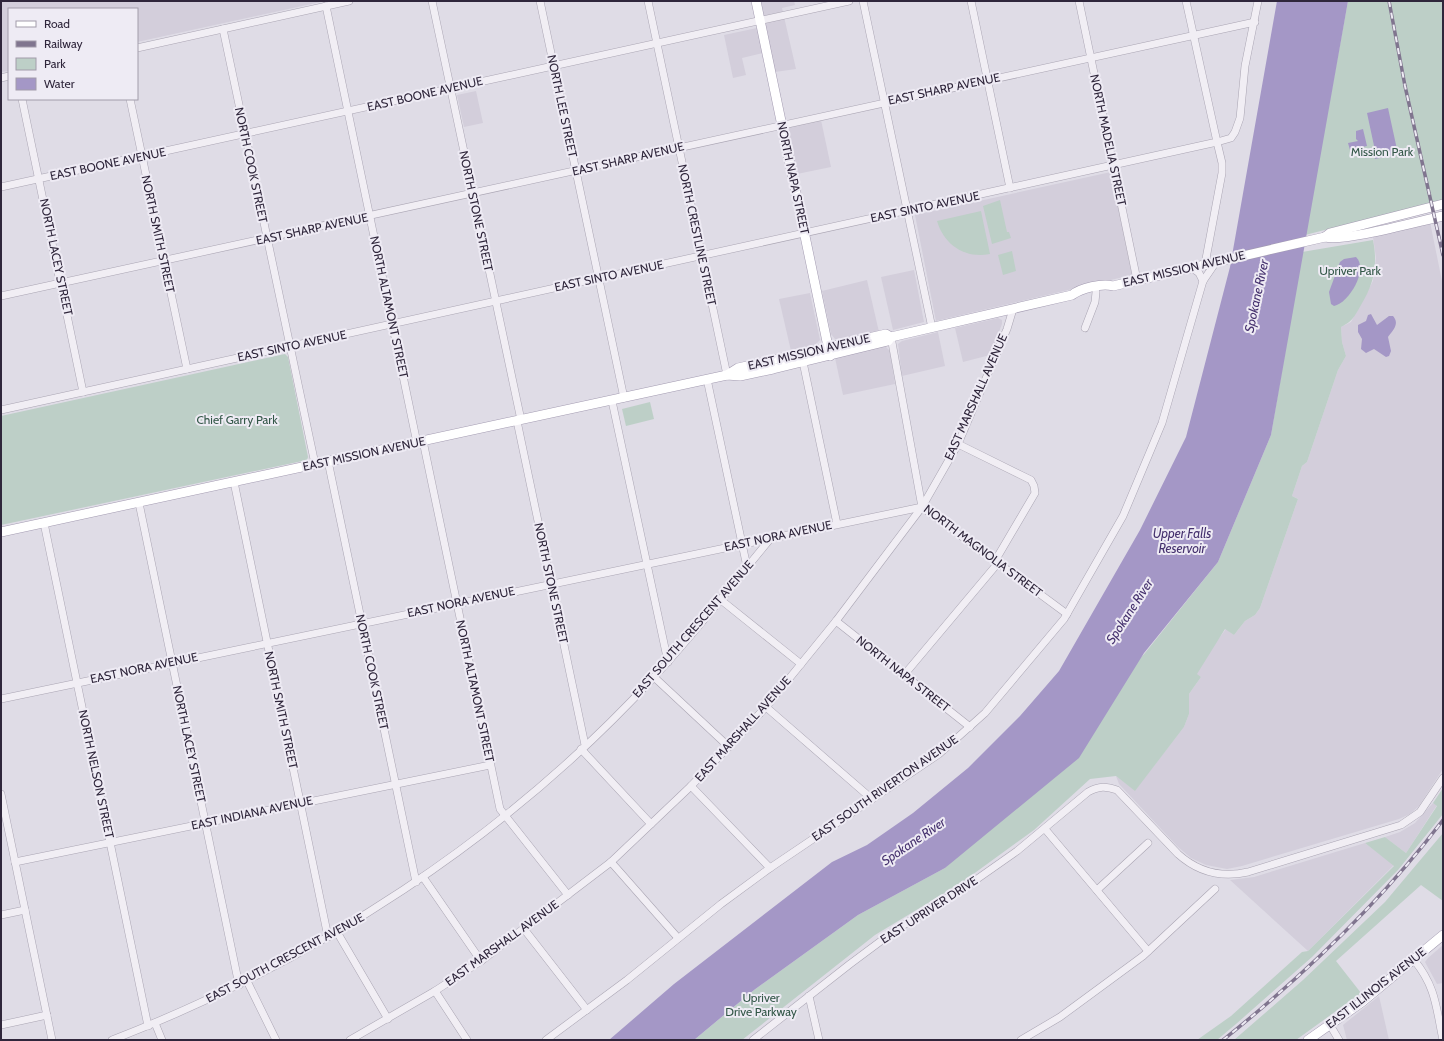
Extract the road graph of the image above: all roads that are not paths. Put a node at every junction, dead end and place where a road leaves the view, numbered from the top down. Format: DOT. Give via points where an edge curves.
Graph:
graph roads {
  1 [pos="349,1"];
  2 [pos="432,1"];
  3 [pos="540,1"];
  4 [pos="648,1"];
  5 [pos="756,1"];
  6 [pos="849,1"];
  7 [pos="863,1"];
  8 [pos="971,1"];
  9 [pos="1078,1"];
  10 [pos="1186,1"];
  11 [pos="1258,1"];
  12 [pos="326,6"];
  13 [pos="760,21"];
  14 [pos="1255,22"];
  15 [pos="223,29"];
  16 [pos="1193,35"];
  17 [pos="657,43"];
  18 [pos="138,48"];
  19 [pos="1091,58"];
  20 [pos="553,65"];
  21 [pos="988,80"];
  22 [pos="450,88"];
  23 [pos="22,100"];
  24 [pos="130,100"];
  25 [pos="884,103"];
  26 [pos="348,111"];
  27 [pos="781,125"];
  28 [pos="244,134"];
  29 [pos="1217,142"];
  30 [pos="679,148"];
  31 [pos="142,156"];
  32 [pos="1113,166"];
  33 [pos="576,170"];
  34 [pos="39,179"];
  35 [pos="1,187"];
  36 [pos="1010,188"];
  37 [pos="472,193"];
  38 [pos="1443,204"];
  39 [pos="907,211"];
  40 [pos="370,216"];
  41 [pos="1443,216"];
  42 [pos="804,233"];
  43 [pos="1324,237"];
  44 [pos="266,239"];
  45 [pos="702,256"];
  46 [pos="164,261"];
  47 [pos="1217,262"];
  48 [pos="1205,264"];
  49 [pos="1192,268"];
  50 [pos="598,279"];
  51 [pos="1137,280"];
  52 [pos="1203,281"];
  53 [pos="61,283"];
  54 [pos="1113,286"];
  55 [pos="1096,292"];
  56 [pos="1072,295"];
  57 [pos="1,296"];
  58 [pos="495,301"];
  59 [pos="1013,309"];
  60 [pos="392,325"];
  61 [pos="932,328"];
  62 [pos="1085,328"];
  63 [pos="891,337"];
  64 [pos="289,346"];
  65 [pos="829,351"];
  66 [pos="803,362"];
  67 [pos="187,369"];
  68 [pos="727,375"];
  69 [pos="707,379"];
  70 [pos="83,392"];
  71 [pos="624,398"];
  72 [pos="612,400"];
  73 [pos="1,410"];
  74 [pos="519,421"];
  75 [pos="420,442"];
  76 [pos="958,444"];
  77 [pos="328,462"];
  78 [pos="315,464"];
  79 [pos="234,482"];
  80 [pos="138,503"];
  81 [pos="922,507"];
  82 [pos="44,523"];
  83 [pos="837,524"];
  84 [pos="1,532"];
  85 [pos="771,538"];
  86 [pos="742,544"];
  87 [pos="997,562"];
  88 [pos="647,564"];
  89 [pos="747,567"];
  90 [pos="552,584"];
  91 [pos="721,600"];
  92 [pos="457,603"];
  93 [pos="1067,614"];
  94 [pos="836,621"];
  95 [pos="362,623"];
  96 [pos="267,643"];
  97 [pos="172,662"];
  98 [pos="668,662"];
  99 [pos="801,664"];
  100 [pos="904,675"];
  101 [pos="654,677"];
  102 [pos="77,682"];
  103 [pos="1,699"];
  104 [pos="766,707"];
  105 [pos="970,728"];
  106 [pos="583,747"];
  107 [pos="729,748"];
  108 [pos="490,765"];
  109 [pos="1443,778"];
  110 [pos="395,783"];
  111 [pos="691,786"];
  112 [pos="1,794"];
  113 [pos="872,799"];
  114 [pos="300,803"];
  115 [pos="504,816"];
  116 [pos="3,819"];
  117 [pos="205,823"];
  118 [pos="651,824"];
  119 [pos="1045,829"];
  120 [pos="110,843"];
  121 [pos="1148,843"];
  122 [pos="15,862"];
  123 [pos="611,862"];
  124 [pos="770,868"];
  125 [pos="423,877"];
  126 [pos="416,882"];
  127 [pos="1215,889"];
  128 [pos="1097,890"];
  129 [pos="568,895"];
  130 [pos="25,910"];
  131 [pos="1,916"];
  132 [pos="524,929"];
  133 [pos="337,932"];
  134 [pos="1443,935"];
  135 [pos="328,937"];
  136 [pos="678,938"];
  137 [pos="1148,951"];
  138 [pos="1414,960"];
  139 [pos="481,961"];
  140 [pos="247,981"];
  141 [pos="239,985"];
  142 [pos="435,991"];
  143 [pos="809,996"];
  144 [pos="587,1010"];
  145 [pos="47,1015"];
  146 [pos="388,1019"];
  147 [pos="152,1024"];
  148 [pos="1,1025"];
  149 [pos="1330,1025"];
  150 [pos="52,1040"];
  151 [pos="112,1040"];
  152 [pos="162,1040"];
  153 [pos="276,1040"];
  154 [pos="350,1040"];
  155 [pos="467,1040"];
  156 [pos="546,1040"];
  157 [pos="754,1040"];
  158 [pos="819,1040"];
  159 [pos="1020,1040"];
  160 [pos="1308,1040"];
  161 [pos="1339,1040"];
  162 [pos="1443,1040"];
  1 -- 12 [label="street"];
  2 -- 22 [label="street, NORTH STONE STREET"];
  3 -- 20 [label="street, NORTH LEE STREET"];
  4 -- 17 [label="street, NORTH CRESTLINE STREET"];
  5 -- 13 [label="main road, NORTH NAPA STREET"];
  6 -- 13 [label="street, EAST BOONE AVENUE"];
  7 -- 25 [label="street"];
  8 -- 21 [label="street"];
  9 -- 19 [label="street, NORTH MADELIA STREET"];
  10 -- 16 [label="street"];
  11 -- 14 [label="street, EAST SINTO AVENUE"];
  12 -- 15 [label="street"];
  12 -- 26 [label="street, NORTH ALTAMONT STREET"];
  13 -- 17 [label="street, EAST BOONE AVENUE"];
  13 -- 27 [label="main road, NORTH NAPA STREET"];
  14 -- 16 [label="street, EAST SHARP AVENUE"];
  14 -- 29 [label="street, EAST SINTO AVENUE" via="1245,66 1238,127 1231,138"];
  15 -- 18 [label="street"];
  15 -- 28 [label="street, NORTH COOK STREET"];
  16 -- 19 [label="street, EAST SHARP AVENUE"];
  16 -- 29 [label="street"];
  17 -- 20 [label="street, EAST BOONE AVENUE"];
  17 -- 30 [label="street, NORTH CRESTLINE STREET"];
  19 -- 21 [label="street, EAST SHARP AVENUE"];
  19 -- 32 [label="street, NORTH MADELIA STREET"];
  20 -- 22 [label="street, EAST BOONE AVENUE"];
  20 -- 33 [label="street, NORTH LEE STREET"];
  21 -- 25 [label="street, EAST SHARP AVENUE"];
  21 -- 36 [label="street"];
  22 -- 26 [label="street, EAST BOONE AVENUE"];
  22 -- 37 [label="street, NORTH STONE STREET"];
  23 -- 34 [label="street, NORTH LACEY STREET"];
  24 -- 31 [label="street, NORTH SMITH STREET"];
  25 -- 27 [label="street, EAST SHARP AVENUE"];
  25 -- 39 [label="street"];
  26 -- 28 [label="street, EAST BOONE AVENUE"];
  26 -- 40 [label="street, NORTH ALTAMONT STREET"];
  27 -- 30 [label="street, EAST SHARP AVENUE"];
  27 -- 42 [label="main road, NORTH NAPA STREET"];
  28 -- 31 [label="street, EAST BOONE AVENUE"];
  28 -- 44 [label="street, NORTH COOK STREET"];
  29 -- 32 [label="street, EAST SINTO AVENUE"];
  29 -- 48 [label="street" via="1222,173"];
  30 -- 33 [label="street, EAST SHARP AVENUE"];
  30 -- 45 [label="street, NORTH CRESTLINE STREET"];
  31 -- 34 [label="street, EAST BOONE AVENUE"];
  31 -- 46 [label="street, NORTH SMITH STREET"];
  32 -- 36 [label="street, EAST SINTO AVENUE"];
  32 -- 51 [label="street, NORTH MADELIA STREET"];
  33 -- 37 [label="street, EAST SHARP AVENUE"];
  33 -- 50 [label="street, NORTH LEE STREET"];
  34 -- 35 [label="street, EAST BOONE AVENUE"];
  34 -- 53 [label="street, NORTH LACEY STREET"];
  36 -- 39 [label="street, EAST SINTO AVENUE"];
  37 -- 40 [label="street, EAST SHARP AVENUE"];
  37 -- 58 [label="street, NORTH STONE STREET"];
  38 -- 43 [label="main road, EAST MISSION AVENUE" via="1330,232"];
  39 -- 42 [label="street, EAST SINTO AVENUE"];
  39 -- 61 [label="street"];
  40 -- 44 [label="street, EAST SHARP AVENUE"];
  40 -- 60 [label="street, NORTH ALTAMONT STREET"];
  41 -- 43 [label="main road, EAST MISSION AVENUE" via="1353,235"];
  42 -- 45 [label="street, EAST SINTO AVENUE"];
  42 -- 65 [label="main road, NORTH NAPA STREET"];
  43 -- 47 [label="main road, EAST MISSION AVENUE"];
  44 -- 46 [label="street, EAST SHARP AVENUE"];
  44 -- 64 [label="street, NORTH COOK STREET"];
  45 -- 50 [label="street, EAST SINTO AVENUE"];
  45 -- 68 [label="street, NORTH CRESTLINE STREET"];
  46 -- 53 [label="street, EAST SHARP AVENUE"];
  46 -- 67 [label="street, NORTH SMITH STREET"];
  47 -- 48 [label="main road, EAST MISSION AVENUE"];
  47 -- 52 [label="street, EAST SOUTH RIVERTON AVENUE"];
  48 -- 49 [label="main road, EAST MISSION AVENUE"];
  49 -- 51 [label="main road, EAST MISSION AVENUE"];
  49 -- 52 [label="street" via="1199,273"];
  50 -- 58 [label="street, EAST SINTO AVENUE"];
  50 -- 71 [label="street, NORTH LEE STREET"];
  51 -- 54 [label="main road, EAST MISSION AVENUE"];
  52 -- 93 [label="street, EAST SOUTH RIVERTON AVENUE" via="1162,423 1150,453 1123,516"];
  53 -- 57 [label="street, EAST SHARP AVENUE"];
  53 -- 70 [label="street, NORTH LACEY STREET"];
  54 -- 55 [label="main road, EAST MISSION AVENUE" via="1108,290"];
  54 -- 56 [label="main road, EAST MISSION AVENUE" via="1107,284 1077,291"];
  55 -- 56 [label="main road, EAST MISSION AVENUE"];
  55 -- 62 [label="street"];
  56 -- 59 [label="main road, EAST MISSION AVENUE"];
  58 -- 60 [label="street, EAST SINTO AVENUE"];
  58 -- 74 [label="street, NORTH STONE STREET"];
  59 -- 61 [label="main road, EAST MISSION AVENUE"];
  59 -- 76 [label="street, EAST MARSHALL AVENUE"];
  60 -- 64 [label="street, EAST SINTO AVENUE"];
  60 -- 75 [label="street, NORTH ALTAMONT STREET"];
  61 -- 63 [label="main road, EAST MISSION AVENUE"];
  63 -- 65 [label="main road, EAST MISSION AVENUE" via="886,334"];
  63 -- 81 [label="street, NORTH MAGNOLIA STREET"];
  64 -- 67 [label="street, EAST SINTO AVENUE"];
  64 -- 78 [label="street, NORTH COOK STREET"];
  65 -- 66 [label="main road, EAST MISSION AVENUE"];
  65 -- 68 [label="main road, EAST MISSION AVENUE" via="738,368"];
  66 -- 68 [label="main road, EAST MISSION AVENUE" via="740,376"];
  66 -- 83 [label="street"];
  67 -- 70 [label="street, EAST SINTO AVENUE"];
  68 -- 69 [label="main road, EAST MISSION AVENUE"];
  69 -- 71 [label="main road, EAST MISSION AVENUE"];
  69 -- 86 [label="street"];
  70 -- 73 [label="street, EAST SINTO AVENUE"];
  71 -- 72 [label="main road, EAST MISSION AVENUE"];
  72 -- 74 [label="main road, EAST MISSION AVENUE"];
  72 -- 88 [label="street"];
  74 -- 75 [label="main road, EAST MISSION AVENUE"];
  74 -- 90 [label="street, NORTH STONE STREET"];
  75 -- 77 [label="main road, EAST MISSION AVENUE"];
  75 -- 92 [label="street, NORTH ALTAMONT STREET"];
  76 -- 81 [label="street, EAST MARSHALL AVENUE"];
  76 -- 87 [label="street" via="1031,480 1034,486 1035,493"];
  77 -- 78 [label="main road, EAST MISSION AVENUE"];
  77 -- 95 [label="street, NORTH COOK STREET"];
  78 -- 79 [label="main road, EAST MISSION AVENUE"];
  79 -- 80 [label="main road, EAST MISSION AVENUE"];
  79 -- 96 [label="street, NORTH SMITH STREET"];
  80 -- 82 [label="main road, EAST MISSION AVENUE"];
  80 -- 97 [label="street, NORTH LACEY STREET"];
  81 -- 83 [label="street, EAST NORA AVENUE"];
  81 -- 87 [label="street, NORTH MAGNOLIA STREET"];
  81 -- 94 [label="street, EAST MARSHALL AVENUE"];
  82 -- 84 [label="main road, EAST MISSION AVENUE"];
  82 -- 102 [label="street, NORTH NELSON STREET"];
  83 -- 85 [label="street, EAST NORA AVENUE"];
  85 -- 86 [label="street, EAST NORA AVENUE"];
  85 -- 89 [label="street, EAST SOUTH CRESCENT AVENUE"];
  86 -- 88 [label="street, EAST NORA AVENUE"];
  86 -- 89 [label="street"];
  87 -- 93 [label="street, NORTH MAGNOLIA STREET"];
  87 -- 100 [label="street"];
  88 -- 90 [label="street, EAST NORA AVENUE"];
  88 -- 98 [label="street"];
  89 -- 91 [label="street, EAST SOUTH CRESCENT AVENUE"];
  90 -- 92 [label="street, EAST NORA AVENUE"];
  90 -- 106 [label="street, NORTH STONE STREET"];
  91 -- 98 [label="street, EAST SOUTH CRESCENT AVENUE"];
  91 -- 99 [label="street"];
  92 -- 95 [label="street, EAST NORA AVENUE"];
  92 -- 108 [label="street, NORTH ALTAMONT STREET"];
  93 -- 105 [label="street, EAST SOUTH RIVERTON AVENUE"];
  94 -- 99 [label="street, EAST MARSHALL AVENUE"];
  94 -- 100 [label="street, NORTH NAPA STREET"];
  95 -- 96 [label="street, EAST NORA AVENUE"];
  95 -- 110 [label="street, NORTH COOK STREET"];
  96 -- 97 [label="street, EAST NORA AVENUE"];
  96 -- 114 [label="street, NORTH SMITH STREET"];
  97 -- 102 [label="street, EAST NORA AVENUE"];
  97 -- 117 [label="street, NORTH LACEY STREET"];
  98 -- 101 [label="street, EAST SOUTH CRESCENT AVENUE"];
  99 -- 104 [label="street, EAST MARSHALL AVENUE"];
  100 -- 105 [label="street, NORTH NAPA STREET"];
  101 -- 106 [label="street, EAST SOUTH CRESCENT AVENUE"];
  101 -- 107 [label="street"];
  102 -- 103 [label="street, EAST NORA AVENUE"];
  102 -- 120 [label="street, NORTH NELSON STREET"];
  104 -- 107 [label="street, EAST MARSHALL AVENUE"];
  104 -- 113 [label="street"];
  105 -- 113 [label="street, EAST SOUTH RIVERTON AVENUE" via="939,754"];
  106 -- 115 [label="street, EAST SOUTH CRESCENT AVENUE"];
  106 -- 118 [label="street"];
  107 -- 111 [label="street, EAST MARSHALL AVENUE"];
  108 -- 110 [label="street, EAST INDIANA AVENUE"];
  108 -- 115 [label="street, NORTH ALTAMONT STREET" via="498,802"];
  109 -- 119 [label="street, EAST UPRIVER DRIVE" via="1420,812 1401,825 1248,872 1230,874 1208,871 1188,862 1117,790 1107,786 1097,787 1088,792"];
  110 -- 114 [label="street, EAST INDIANA AVENUE"];
  110 -- 126 [label="street, NORTH COOK STREET"];
  111 -- 118 [label="street, EAST MARSHALL AVENUE"];
  111 -- 124 [label="street"];
  112 -- 116 [label="street"];
  113 -- 124 [label="street, EAST SOUTH RIVERTON AVENUE"];
  114 -- 117 [label="street, EAST INDIANA AVENUE"];
  114 -- 135 [label="street, NORTH SMITH STREET"];
  115 -- 125 [label="street, EAST SOUTH CRESCENT AVENUE"];
  115 -- 129 [label="street, NORTH ALTAMONT STREET"];
  116 -- 122 [label="street"];
  117 -- 120 [label="street, EAST INDIANA AVENUE"];
  117 -- 141 [label="street, NORTH LACEY STREET"];
  118 -- 123 [label="street, EAST MARSHALL AVENUE"];
  119 -- 128 [label="street"];
  119 -- 143 [label="street, EAST UPRIVER DRIVE" via="984,875 897,929"];
  120 -- 122 [label="street, EAST INDIANA AVENUE"];
  120 -- 147 [label="street, NORTH NELSON STREET"];
  121 -- 128 [label="street"];
  122 -- 130 [label="street"];
  123 -- 129 [label="street, EAST MARSHALL AVENUE"];
  123 -- 136 [label="street"];
  124 -- 136 [label="street, EAST SOUTH RIVERTON AVENUE"];
  125 -- 126 [label="street, EAST SOUTH CRESCENT AVENUE"];
  125 -- 139 [label="street"];
  126 -- 133 [label="street, EAST SOUTH CRESCENT AVENUE"];
  127 -- 137 [label="street"];
  128 -- 137 [label="street"];
  129 -- 132 [label="street, EAST MARSHALL AVENUE"];
  130 -- 131 [label="street"];
  130 -- 145 [label="street"];
  132 -- 139 [label="street, EAST MARSHALL AVENUE"];
  132 -- 144 [label="street"];
  133 -- 135 [label="street, EAST SOUTH CRESCENT AVENUE"];
  133 -- 146 [label="street"];
  134 -- 138 [label="main road, EAST ILLINOIS AVENUE"];
  135 -- 140 [label="street, EAST SOUTH CRESCENT AVENUE"];
  136 -- 144 [label="street, EAST SOUTH RIVERTON AVENUE"];
  137 -- 159 [label="street" via="1060,1017"];
  138 -- 149 [label="main road, EAST ILLINOIS AVENUE"];
  138 -- 162 [label="street" via="1432,987"];
  139 -- 142 [label="street, EAST MARSHALL AVENUE"];
  140 -- 141 [label="street, EAST SOUTH CRESCENT AVENUE"];
  140 -- 153 [label="street"];
  141 -- 147 [label="street, EAST SOUTH CRESCENT AVENUE"];
  142 -- 146 [label="street, EAST MARSHALL AVENUE"];
  142 -- 155 [label="street"];
  143 -- 157 [label="street, EAST UPRIVER DRIVE"];
  143 -- 158 [label="street"];
  144 -- 156 [label="street, EAST SOUTH RIVERTON AVENUE"];
  145 -- 148 [label="street"];
  145 -- 150 [label="street"];
  146 -- 154 [label="street, EAST MARSHALL AVENUE"];
  147 -- 151 [label="street, EAST SOUTH CRESCENT AVENUE"];
  147 -- 152 [label="street, NORTH NELSON STREET"];
  149 -- 160 [label="main road, EAST ILLINOIS AVENUE"];
  149 -- 161 [label="street"];
}
